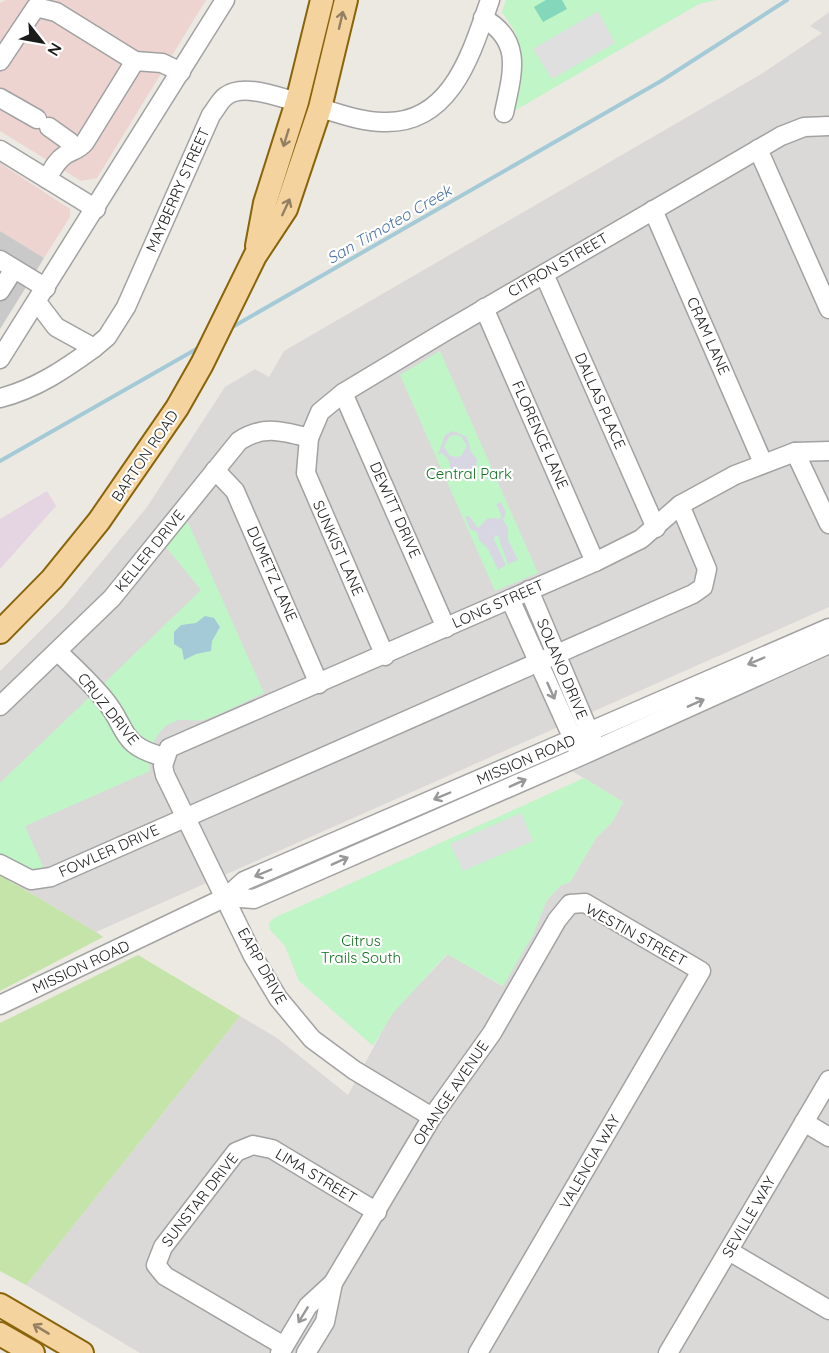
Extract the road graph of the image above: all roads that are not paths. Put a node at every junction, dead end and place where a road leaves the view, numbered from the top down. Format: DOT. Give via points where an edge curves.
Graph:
graph roads {
  1 [pos="225,0"];
  2 [pos="322,0"];
  3 [pos="346,0"];
  4 [pos="490,0"];
  5 [pos="483,18"];
  6 [pos="0,61"];
  7 [pos="135,61"];
  8 [pos="181,72"];
  9 [pos="0,98"];
  10 [pos="297,102"];
  11 [pos="320,108"];
  12 [pos="504,113"];
  13 [pos="829,126"];
  14 [pos="78,142"];
  15 [pos="758,149"];
  16 [pos="0,150"];
  17 [pos="43,177"];
  18 [pos="96,209"];
  19 [pos="653,210"];
  20 [pos="255,256"];
  21 [pos="7,264"];
  22 [pos="544,274"];
  23 [pos="0,291"];
  24 [pos="42,295"];
  25 [pos="484,308"];
  26 [pos="829,309"];
  27 [pos="94,348"];
  28 [pos="0,359"];
  29 [pos="343,393"];
  30 [pos="0,398"];
  31 [pos="309,438"];
  32 [pos="829,451"];
  33 [pos="795,452"];
  34 [pos="763,463"];
  35 [pos="215,470"];
  36 [pos="680,506"];
  37 [pos="829,524"];
  38 [pos="656,528"];
  39 [pos="595,562"];
  40 [pos="528,590"];
  41 [pos="510,599"];
  42 [pos="446,628"];
  43 [pos="829,628"];
  44 [pos="0,632"];
  45 [pos="829,644"];
  46 [pos="58,652"];
  47 [pos="556,654"];
  48 [pos="385,656"];
  49 [pos="539,662"];
  50 [pos="319,684"];
  51 [pos="0,706"];
  52 [pos="585,744"];
  53 [pos="164,757"];
  54 [pos="185,817"];
  55 [pos="0,864"];
  56 [pos="226,897"];
  57 [pos="570,904"];
  58 [pos="701,971"];
  59 [pos="0,1005"];
  60 [pos="829,1080"];
  61 [pos="432,1117"];
  62 [pos="804,1122"];
  63 [pos="829,1137"];
  64 [pos="253,1145"];
  65 [pos="377,1212"];
  66 [pos="729,1251"];
  67 [pos="333,1283"];
  68 [pos="0,1305"];
  69 [pos="829,1310"];
  70 [pos="0,1334"];
  71 [pos="282,1349"];
  72 [pos="33,1353"];
  73 [pos="82,1353"];
  74 [pos="306,1353"];
  75 [pos="478,1353"];
  76 [pos="668,1353"];
  1 -- 8 [label="street"];
  2 -- 10 [label="main road, BARTON ROAD"];
  11 -- 3 [label="main road, BARTON ROAD, one-way"];
  4 -- 5 [label="street"];
  5 -- 11 [label="street" via="462,74 447,95 419,116 385,123"];
  5 -- 12 [label="street" via="508,39 513,59"];
  6 -- 7 [label="street" via="36,7 56,12"];
  7 -- 8 [label="street" via="162,63"];
  7 -- 14 [label="street"];
  8 -- 18 [label="street"];
  9 -- 14 [label="street"];
  10 -- 20 [label="main road, BARTON ROAD, one-way" via="265,203"];
  10 -- 27 [label="street, MAYBERRY STREET" via="246,91 235,92 220,103 211,115 126,307 107,337"];
  20 -- 11 [label="main road, BARTON ROAD, one-way" via="286,209"];
  13 -- 15 [label="street, CITRON STREET" via="804,127"];
  14 -- 17 [label="street" via="79,150 66,153"];
  15 -- 19 [label="street, CITRON STREET"];
  15 -- 26 [label="street"];
  16 -- 17 [label="street"];
  17 -- 18 [label="street"];
  18 -- 24 [label="street"];
  19 -- 22 [label="street, CITRON STREET"];
  19 -- 34 [label="street, CRAM LANE"];
  20 -- 44 [label="main road, BARTON ROAD" via="177,408 99,521 52,579"];
  21 -- 23 [label="street"];
  21 -- 24 [label="street"];
  22 -- 25 [label="street, CITRON STREET"];
  22 -- 38 [label="street, DALLAS PLACE"];
  24 -- 27 [label="street" via="56,327"];
  24 -- 28 [label="street"];
  25 -- 29 [label="street, CITRON STREET"];
  25 -- 39 [label="street, FLORENCE LANE"];
  27 -- 30 [label="street, MAYBERRY STREET" via="33,387"];
  29 -- 31 [label="street, CITRON STREET" via="320,412"];
  29 -- 42 [label="street, DEWITT DRIVE"];
  31 -- 35 [label="street, KELLER DRIVE" via="274,429 253,432 239,441"];
  31 -- 48 [label="street, SUNKIST LANE" via="306,466 312,491"];
  32 -- 33 [label="street, LONG STREET"];
  33 -- 34 [label="street, LONG STREET"];
  33 -- 37 [label="street"];
  34 -- 36 [label="street, LONG STREET"];
  35 -- 46 [label="street, KELLER DRIVE" via="112,598"];
  35 -- 50 [label="street, DUMETZ LANE" via="235,491"];
  36 -- 38 [label="street, LONG STREET"];
  36 -- 47 [label="street, FOWLER DRIVE" via="707,569 703,587"];
  38 -- 39 [label="street, LONG STREET"];
  39 -- 40 [label="street, LONG STREET"];
  40 -- 41 [label="street, LONG STREET"];
  40 -- 47 [label="street, SOLANO DRIVE"];
  41 -- 42 [label="street, LONG STREET"];
  41 -- 49 [label="street, SOLANO DRIVE"];
  42 -- 48 [label="street, LONG STREET"];
  43 -- 52 [label="street, MISSION ROAD, one-way"];
  52 -- 45 [label="street, MISSION ROAD, one-way"];
  46 -- 51 [label="street, KELLER DRIVE"];
  46 -- 53 [label="street, CRUZ DRIVE" via="104,698 129,741"];
  47 -- 49 [label="street, FOWLER DRIVE"];
  47 -- 52 [label="street, SOLANO DRIVE"];
  48 -- 50 [label="street, LONG STREET"];
  49 -- 52 [label="street, SOLANO DRIVE, one-way"];
  49 -- 54 [label="street, FOWLER DRIVE"];
  50 -- 53 [label="street, LONG STREET" via="174,745"];
  52 -- 56 [label="street, MISSION ROAD" via="244,881"];
  53 -- 54 [label="street, EARP DRIVE" via="165,775"];
  54 -- 55 [label="street, FOWLER DRIVE" via="42,879 24,878"];
  54 -- 56 [label="street, EARP DRIVE"];
  56 -- 59 [label="street, MISSION ROAD"];
  56 -- 61 [label="street, EARP DRIVE" via="253,956 278,998 312,1039 354,1070"];
  57 -- 58 [label="street, WESTIN STREET" via="585,903"];
  57 -- 61 [label="street, ORANGE AVENUE" via="492,1033"];
  58 -- 75 [label="street, VALENCIA WAY"];
  60 -- 62 [label="street, SEVILLE WAY"];
  61 -- 65 [label="street, ORANGE AVENUE"];
  62 -- 63 [label="street"];
  62 -- 66 [label="street, SEVILLE WAY"];
  64 -- 65 [label="street, LIMA STREET" via="272,1149"];
  64 -- 71 [label="street, SUNSTAR DRIVE" via="236,1152 163,1246 156,1265 165,1276"];
  65 -- 67 [label="street, ORANGE AVENUE"];
  66 -- 69 [label="street"];
  66 -- 76 [label="street, SEVILLE WAY"];
  67 -- 71 [label="street, ORANGE AVENUE, one-way" via="308,1306"];
  67 -- 74 [label="street, ORANGE AVENUE" via="325,1322"];
  73 -- 68 [label="main road, one-way"];
  70 -- 72 [label="main road"];
}
